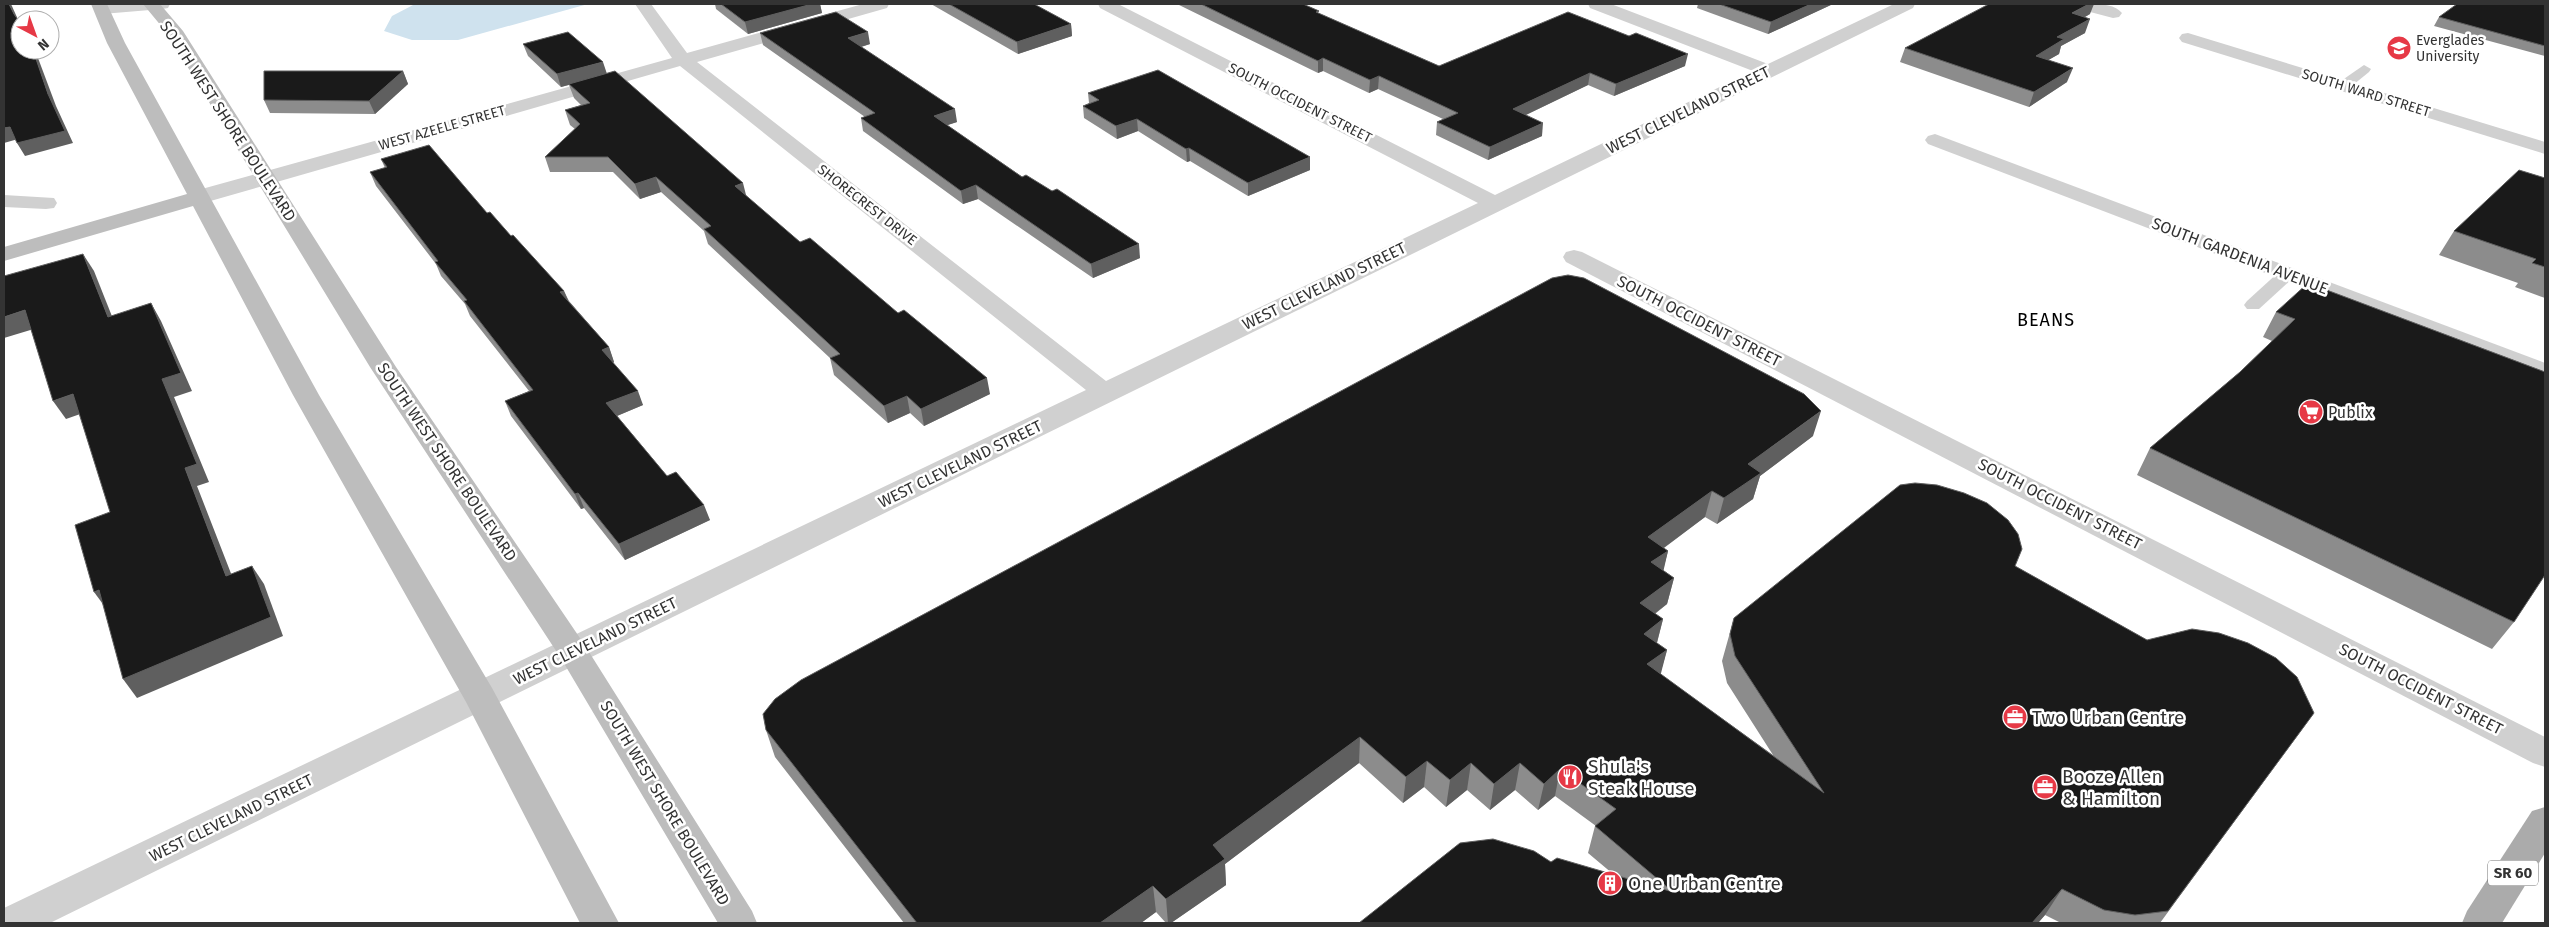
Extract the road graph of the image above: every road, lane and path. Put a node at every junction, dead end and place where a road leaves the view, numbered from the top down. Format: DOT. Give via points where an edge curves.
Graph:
graph roads {
  1 [pos="155,4"];
  2 [pos="643,4"];
  3 [pos="881,4"];
  4 [pos="1106,4"];
  5 [pos="1596,4"];
  6 [pos="1906,4"];
  7 [pos="2080,4"];
  8 [pos="101,6"];
  9 [pos="2113,13"];
  10 [pos="2188,38"];
  11 [pos="682,59"];
  12 [pos="2364,69"];
  13 [pos="1770,70"];
  14 [pos="2343,86"];
  15 [pos="1935,140"];
  16 [pos="2545,148"];
  17 [pos="266,178"];
  18 [pos="199,197"];
  19 [pos="4,201"];
  20 [pos="46,203"];
  21 [pos="1495,203"];
  22 [pos="4,254"];
  23 [pos="1574,257"];
  24 [pos="2287,274"];
  25 [pos="2253,305"];
  26 [pos="2545,372"];
  27 [pos="1106,393"];
  28 [pos="573,652"];
  29 [pos="480,697"];
  30 [pos="2545,753"];
  31 [pos="2545,822"];
  32 [pos="53,914"];
  33 [pos="12,923"];
  34 [pos="600,923"];
  35 [pos="738,923"];
  36 [pos="2482,923"];
  1 -- 8 [label="street"];
  1 -- 17 [label="street, SOUTH WEST SHORE BOULEVARD"];
  2 -- 11 [label="street, SHORECREST DRIVE"];
  3 -- 11 [label="street, WEST AZEELE STREET"];
  4 -- 21 [label="street, SOUTH OCCIDENT STREET"];
  5 -- 13 [label="street"];
  6 -- 13 [label="street, WEST CLEVELAND STREET"];
  7 -- 9 [label="street"];
  8 -- 18 [label="street" via="116,43"];
  10 -- 14 [label="street, SOUTH WARD STREET"];
  11 -- 17 [label="street, WEST AZEELE STREET"];
  11 -- 27 [label="street, SHORECREST DRIVE"];
  12 -- 14 [label="lane"];
  13 -- 21 [label="street, WEST CLEVELAND STREET"];
  14 -- 16 [label="street, SOUTH WARD STREET"];
  15 -- 24 [label="street, SOUTH GARDENIA AVENUE"];
  17 -- 18 [label="street, WEST AZEELE STREET"];
  17 -- 28 [label="street, SOUTH WEST SHORE BOULEVARD" via="383,367"];
  18 -- 22 [label="street, WEST AZEELE STREET"];
  18 -- 29 [label="street" via="306,395"];
  19 -- 20 [label="street"];
  21 -- 27 [label="street, WEST CLEVELAND STREET"];
  23 -- 30 [label="street, SOUTH OCCIDENT STREET"];
  24 -- 25 [label="lane"];
  24 -- 26 [label="street, SOUTH GARDENIA AVENUE"];
  27 -- 28 [label="street, WEST CLEVELAND STREET"];
  28 -- 29 [label="street, WEST CLEVELAND STREET"];
  28 -- 35 [label="street, SOUTH WEST SHORE BOULEVARD"];
  29 -- 32 [label="street, WEST CLEVELAND STREET"];
  29 -- 34 [label="street"];
  31 -- 36 [label="main road, SR 60"];
  32 -- 33 [label="street, WEST CLEVELAND STREET"];
}
